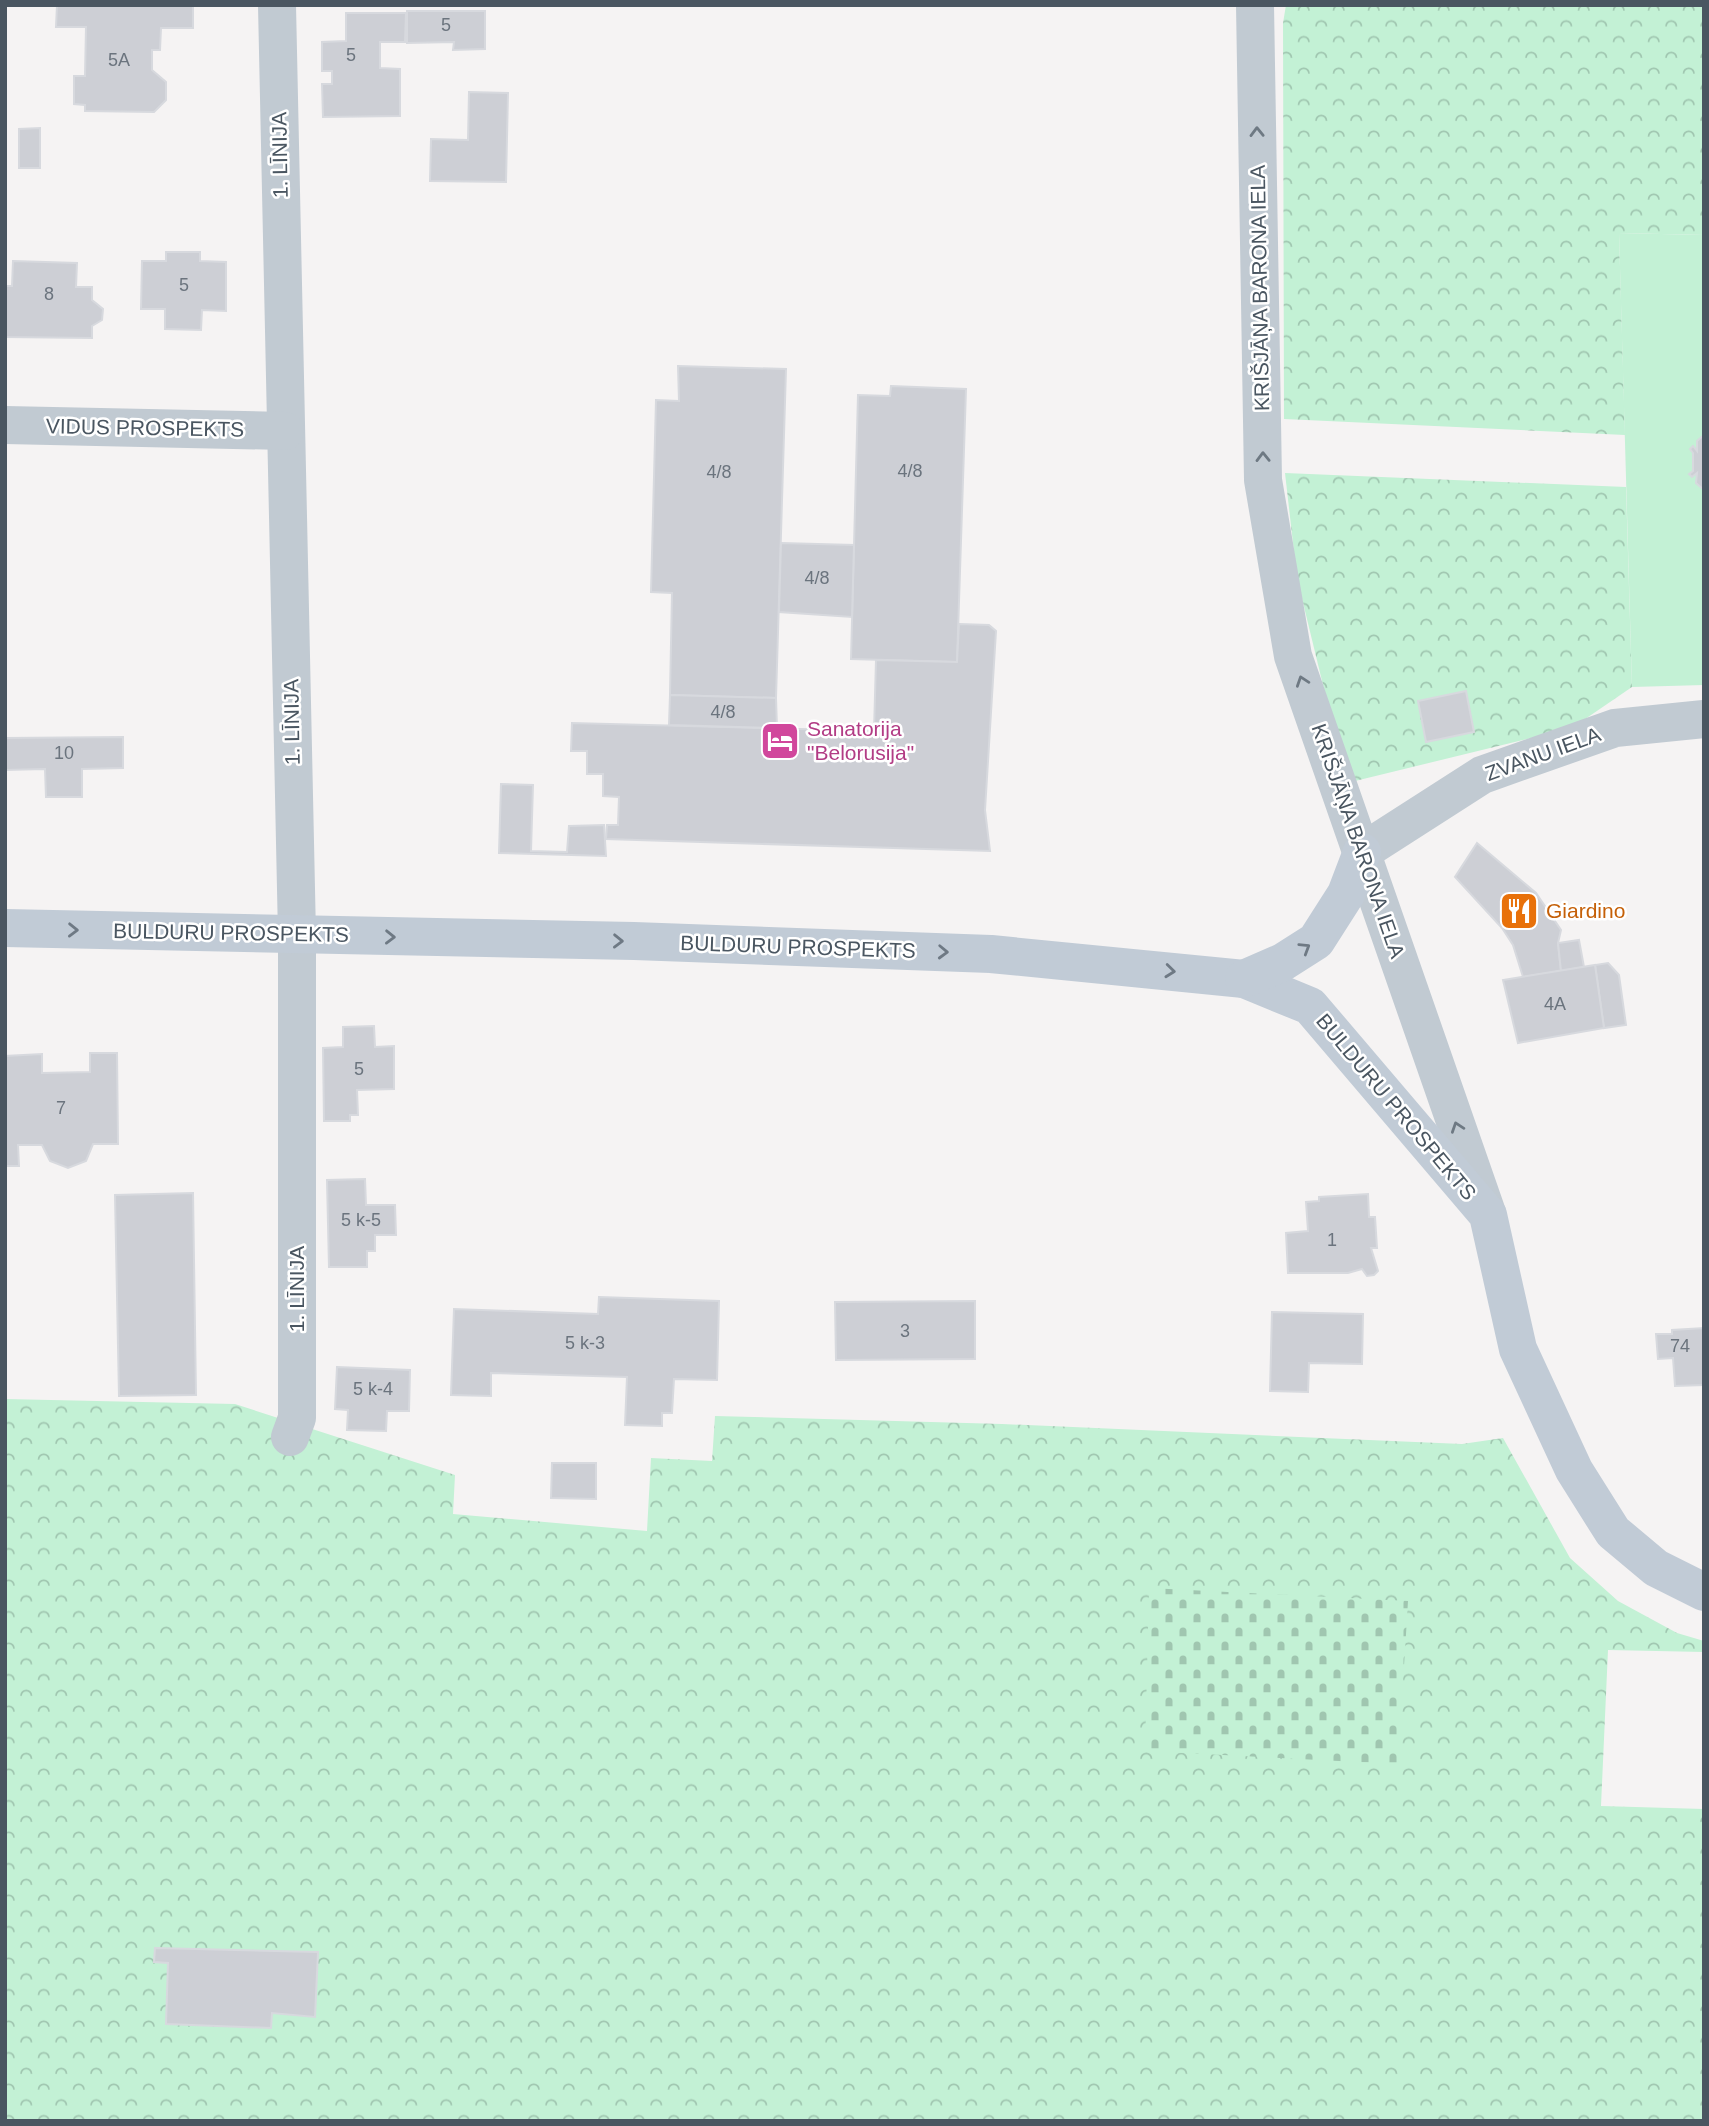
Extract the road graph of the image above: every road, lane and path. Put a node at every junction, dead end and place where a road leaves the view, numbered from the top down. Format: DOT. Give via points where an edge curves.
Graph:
graph roads {
  1 [pos="277,5"];
  2 [pos="1255,5"];
  3 [pos="5,425"];
  4 [pos="285,431"];
  5 [pos="1704,719"];
  6 [pos="1362,852"];
  7 [pos="5,928"];
  8 [pos="298,935"];
  9 [pos="1244,979"];
  10 [pos="1488,1215"];
  11 [pos="290,1437"];
  12 [pos="1704,1592"];
  1 -- 4 [label="street, 1. LĪNIJA"];
  6 -- 2 [label="street, KRIŠJĀŅA BARONA IELA, one-way" via="1293,656 1263,480"];
  3 -- 4 [label="street, VIDUS PROSPEKTS"];
  4 -- 8 [label="street, 1. LĪNIJA"];
  5 -- 6 [label="street, ZVANU IELA" via="1615,729 1482,775"];
  9 -- 6 [label="street, one-way" via="1316,941 1346,894"];
  10 -- 6 [label="street, KRIŠJĀŅA BARONA IELA, one-way"];
  7 -- 8 [label="street, BULDURU PROSPEKTS, one-way"];
  8 -- 9 [label="street, BULDURU PROSPEKTS, one-way" via="991,954"];
  8 -- 11 [label="street, 1. LĪNIJA" via="297,1418"];
  9 -- 10 [label="street, BULDURU PROSPEKTS" via="1310,1006"];
  10 -- 12 [label="street, KRIŠJĀŅA BARONA IELA" via="1518,1349 1574,1470 1613,1532 1656,1568"];
}
